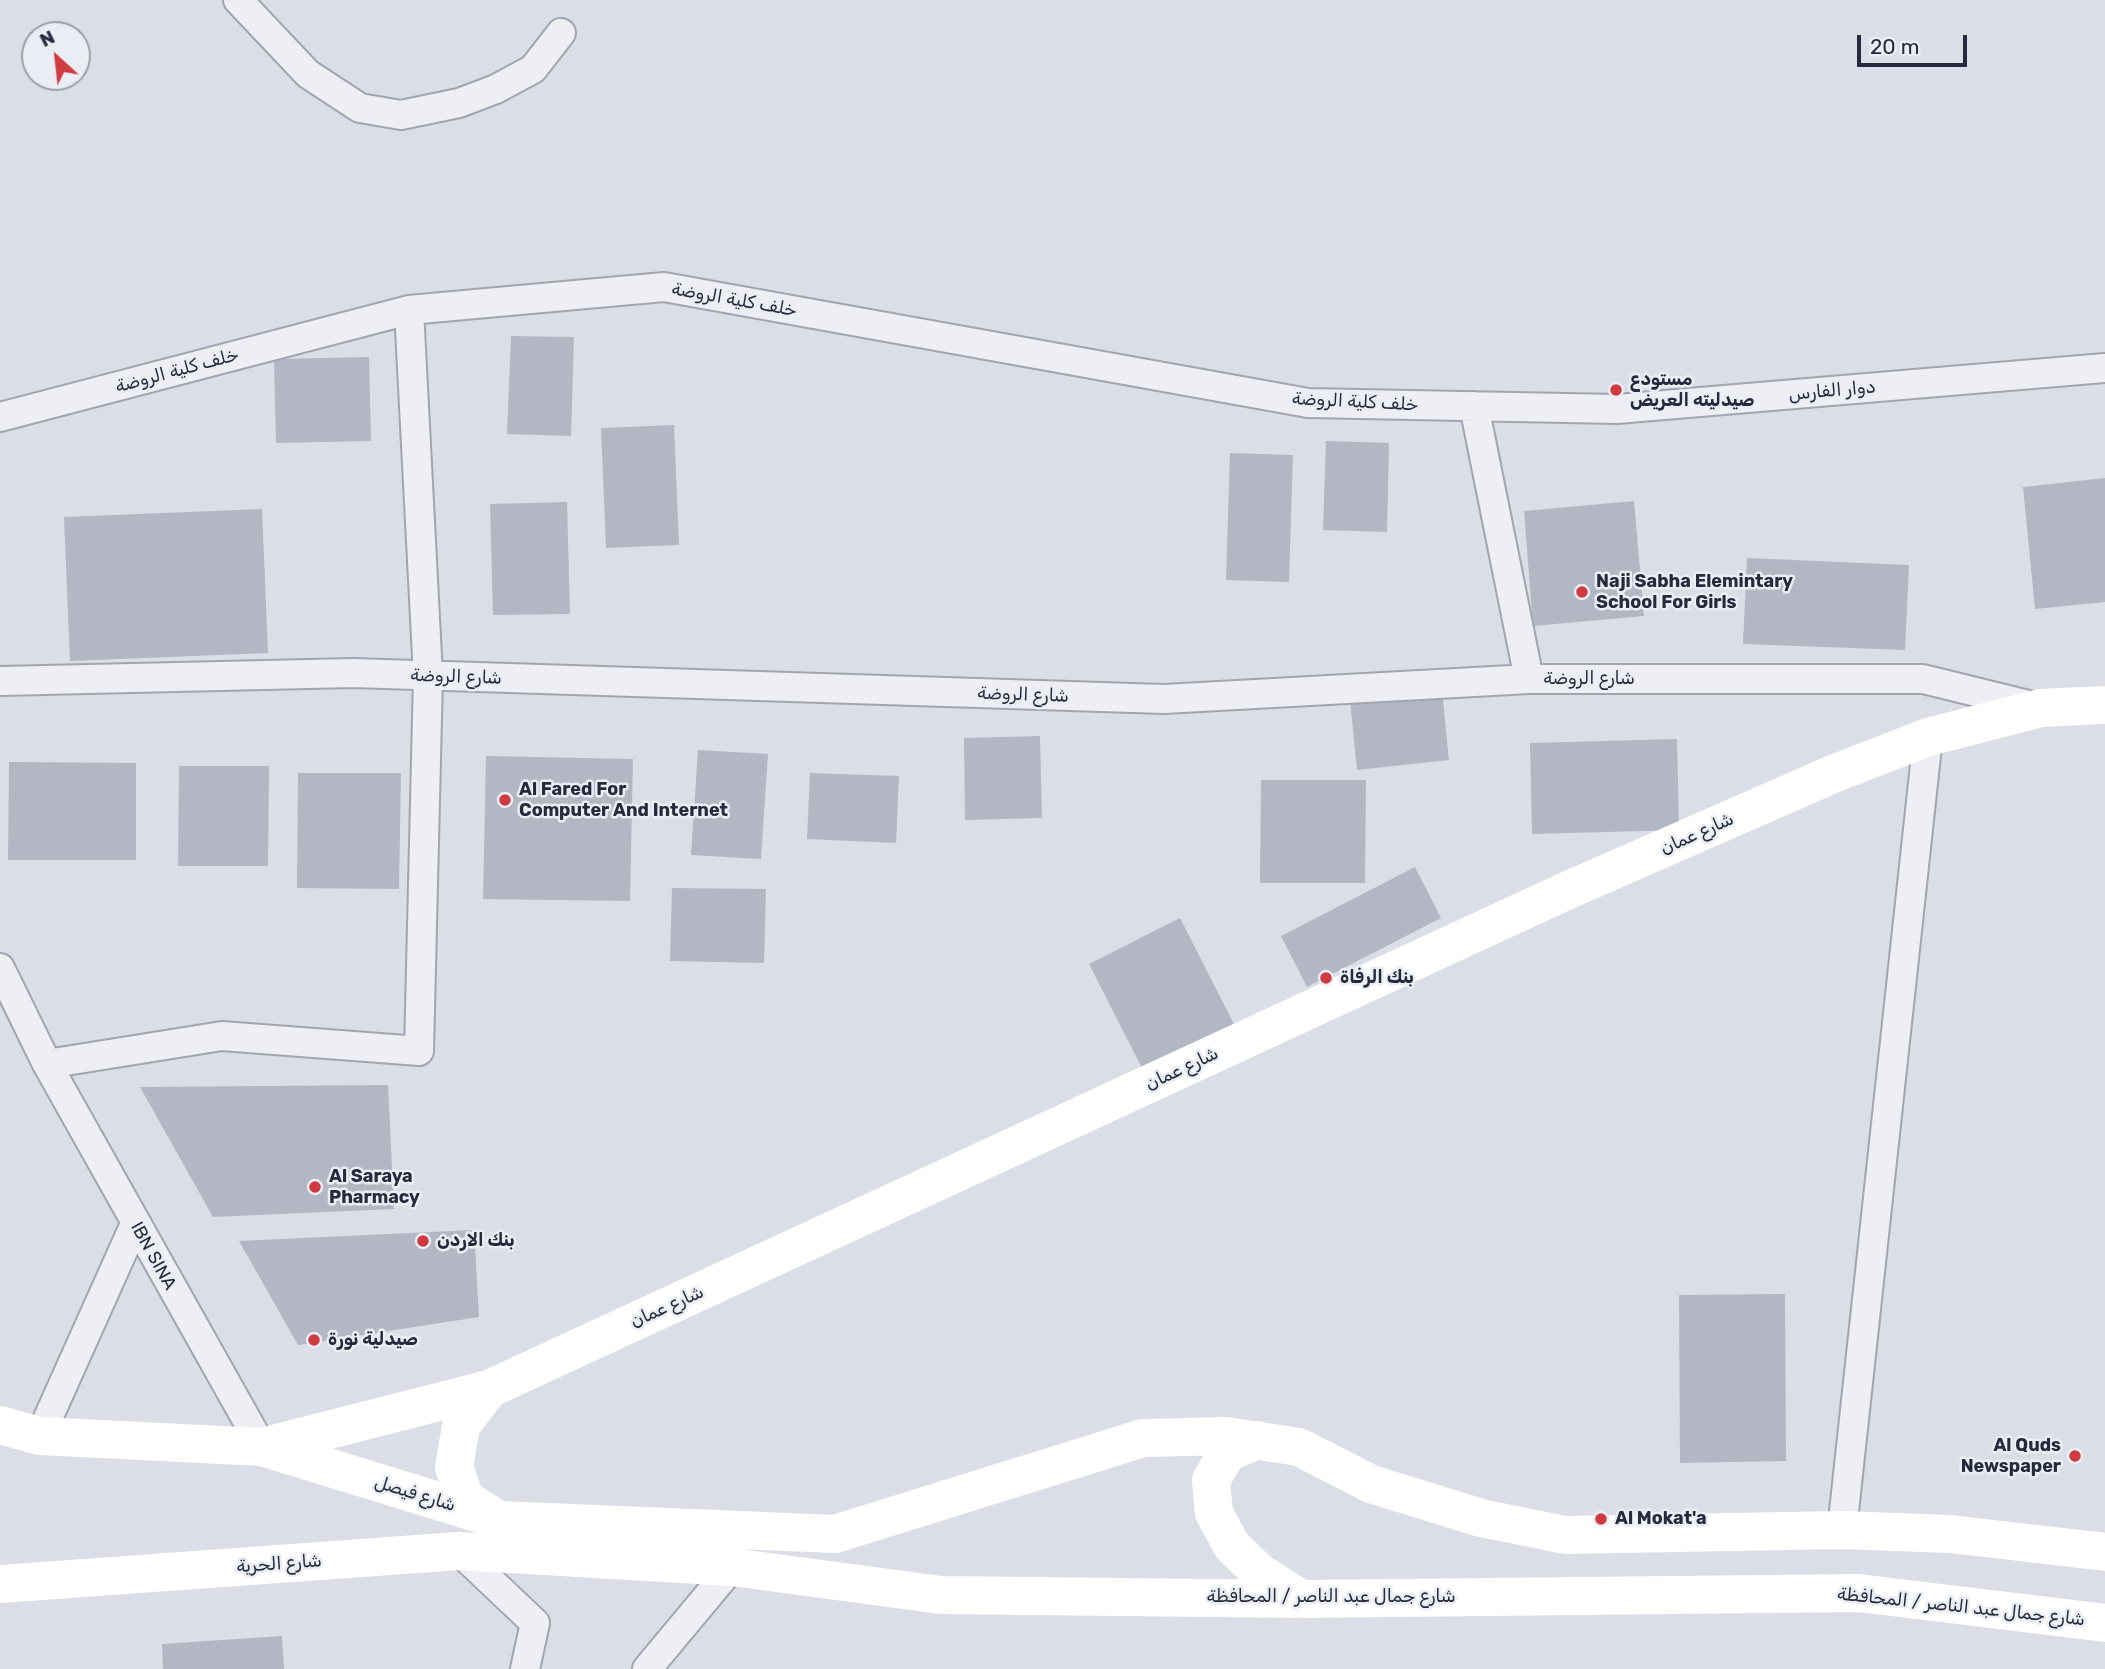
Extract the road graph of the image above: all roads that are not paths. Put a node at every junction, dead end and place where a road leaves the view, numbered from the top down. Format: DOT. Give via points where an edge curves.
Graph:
graph roads {
  1 [pos="238,0"];
  2 [pos="561,33"];
  3 [pos="409,310"];
  4 [pos="2105,368"];
  5 [pos="1475,406"];
  6 [pos="0,417"];
  7 [pos="428,676"];
  8 [pos="1529,679"];
  9 [pos="0,681"];
  10 [pos="2105,705"];
  11 [pos="2041,708"];
  12 [pos="1928,737"];
  13 [pos="0,968"];
  14 [pos="47,1063"];
  15 [pos="135,1224"];
  16 [pos="489,1389"];
  17 [pos="0,1425"];
  18 [pos="40,1436"];
  19 [pos="1257,1440"];
  20 [pos="261,1447"];
  21 [pos="500,1520"];
  22 [pos="1842,1530"];
  23 [pos="459,1551"];
  24 [pos="2105,1552"];
  25 [pos="558,1558"];
  26 [pos="732,1567"];
  27 [pos="0,1584"];
  28 [pos="1301,1598"];
  29 [pos="2105,1623"];
  30 [pos="525,1669"];
  31 [pos="647,1669"];
  1 -- 2 [label="street" via="308,74 360,108 401,115 459,103 496,89 533,69"];
  3 -- 5 [label="street, خلف كلية الروضة" via="664,287 1308,403"];
  3 -- 6 [label="street, خلف كلية الروضة"];
  3 -- 7 [label="street"];
  4 -- 5 [label="street, دوار الفارس" via="1617,409"];
  5 -- 8 [label="street"];
  7 -- 8 [label="street, شارع الروضة" via="1164,699"];
  7 -- 9 [label="street, شارع الروضة" via="353,673"];
  7 -- 14 [label="street" via="419,1051 222,1036"];
  8 -- 11 [label="street, شارع الروضة" via="1923,679"];
  10 -- 11 [label="main road, شارع عمان"];
  11 -- 12 [label="main road, شارع عمان"];
  12 -- 16 [label="main road, شارع عمان" via="1564,892"];
  12 -- 22 [label="street"];
  13 -- 14 [label="street, IBN SINA"];
  14 -- 15 [label="street, IBN SINA"];
  15 -- 18 [label="street"];
  15 -- 20 [label="street, IBN SINA"];
  16 -- 20 [label="main road, شارع عمان"];
  16 -- 21 [label="main road" via="461,1426 454,1468 465,1499"];
  17 -- 18 [label="main road, شارع فيصل"];
  18 -- 20 [label="main road, شارع فيصل"];
  19 -- 21 [label="main road, شارع فيصل" via="1143,1438 835,1534"];
  19 -- 22 [label="main road" via="1299,1447 1371,1484 1481,1518 1565,1535"];
  19 -- 28 [label="main road" via="1227,1453 1211,1480 1214,1513 1232,1546 1259,1572"];
  20 -- 21 [label="main road, شارع فيصل"];
  22 -- 24 [label="main road" via="1950,1534"];
  23 -- 25 [label="main road, شارع الحرية"];
  23 -- 27 [label="main road, شارع الحرية"];
  23 -- 30 [label="street" via="535,1623"];
  25 -- 26 [label="main road, شارع جمال عبد الناصر / المحافظة"];
  26 -- 28 [label="main road, شارع جمال عبد الناصر / المحافظة" via="942,1595"];
  26 -- 31 [label="street"];
  28 -- 29 [label="main road, شارع جمال عبد الناصر / المحافظة" via="1859,1593"];
}
